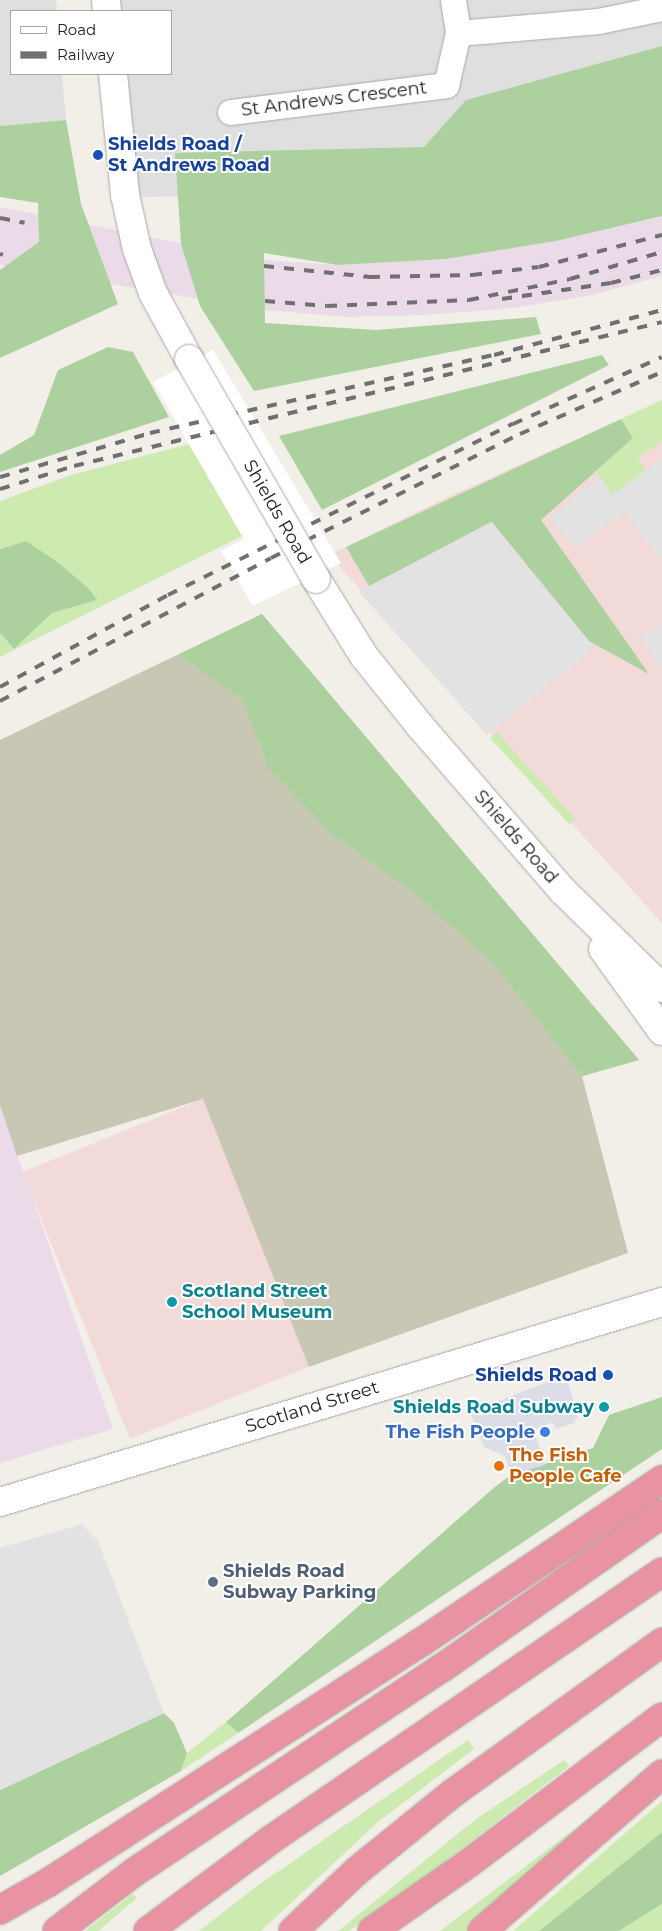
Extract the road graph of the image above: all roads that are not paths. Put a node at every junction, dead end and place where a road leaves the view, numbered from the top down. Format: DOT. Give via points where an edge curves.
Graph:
graph roads {
  1 [pos="453,0"];
  2 [pos="662,8"];
  3 [pos="458,33"];
  4 [pos="113,75"];
  5 [pos="230,112"];
  6 [pos="562,890"];
  7 [pos="662,988"];
  8 [pos="662,1031"];
  9 [pos="662,1288"];
  10 [pos="662,1295"];
  11 [pos="662,1302"];
  12 [pos="624,1311"];
  13 [pos="662,1480"];
  14 [pos="0,1502"];
  15 [pos="662,1514"];
  16 [pos="662,1572"];
  17 [pos="662,1642"];
  18 [pos="662,1717"];
  19 [pos="662,1774"];
  20 [pos="0,1910"];
  21 [pos="57,1931"];
  22 [pos="148,1931"];
  23 [pos="293,1931"];
  24 [pos="372,1931"];
  25 [pos="482,1931"];
  1 -- 3 [label="street, St Andrews Crescent"];
  2 -- 3 [label="street" via="598,21"];
  3 -- 5 [label="street, St Andrews Crescent" via="446,85"];
  4 -- 6 [label="street, Shields Road, bridge" via="125,195 137,249 153,293 189,359 364,656"];
  6 -- 7 [label="street, Shields Road"];
  6 -- 8 [label="street, Shields Road"];
  9 -- 12 [label="street"];
  10 -- 12 [label="street, Scotland Street"];
  11 -- 12 [label="street, Scotland Street"];
  12 -- 14 [label="street, Scotland Street"];
  13 -- 20 [label="highway" via="420,1642 49,1882"];
  15 -- 21 [label="highway" via="442,1668 133,1873"];
  16 -- 22 [label="highway" via="269,1841"];
  17 -- 23 [label="highway" via="446,1798 358,1870"];
  18 -- 24 [label="highway" via="470,1863"];
  19 -- 25 [label="highway"];
}
